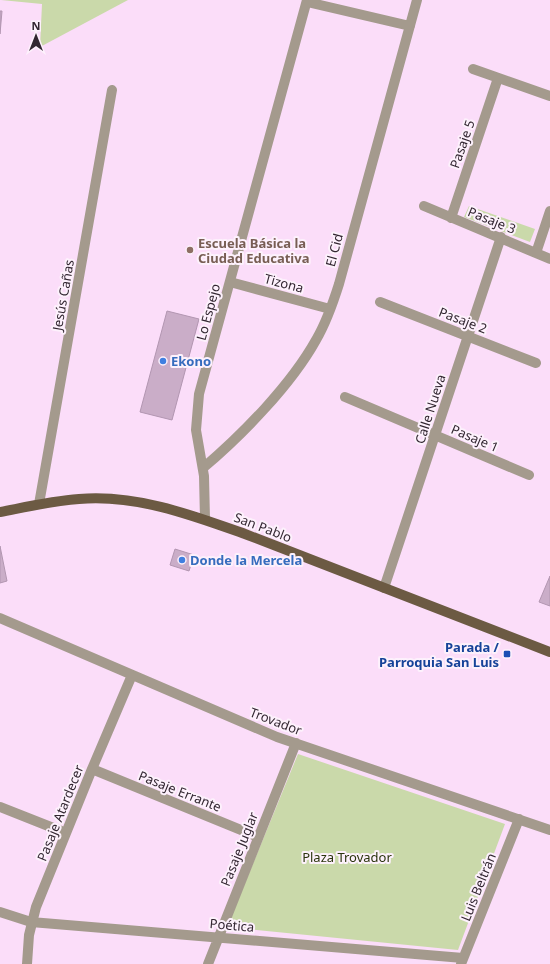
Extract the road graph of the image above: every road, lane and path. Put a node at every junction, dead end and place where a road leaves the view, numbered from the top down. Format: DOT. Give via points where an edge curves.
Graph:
graph roads {
  1 [pos="417,0"];
  2 [pos="307,1"];
  3 [pos="410,26"];
  4 [pos="472,69"];
  5 [pos="498,78"];
  6 [pos="112,90"];
  7 [pos="550,96"];
  8 [pos="424,206"];
  9 [pos="550,211"];
  10 [pos="451,218"];
  11 [pos="501,238"];
  12 [pos="536,253"];
  13 [pos="550,259"];
  14 [pos="230,282"];
  15 [pos="380,302"];
  16 [pos="330,309"];
  17 [pos="468,336"];
  18 [pos="536,363"];
  19 [pos="345,397"];
  20 [pos="435,436"];
  21 [pos="203,468"];
  22 [pos="529,475"];
  23 [pos="39,504"];
  24 [pos="0,512"];
  25 [pos="205,519"];
  26 [pos="384,588"];
  27 [pos="0,618"];
  28 [pos="550,652"];
  29 [pos="132,676"];
  30 [pos="296,743"];
  31 [pos="92,769"];
  32 [pos="0,807"];
  33 [pos="519,819"];
  34 [pos="550,830"];
  35 [pos="66,833"];
  36 [pos="258,837"];
  37 [pos="0,912"];
  38 [pos="31,922"];
  39 [pos="218,936"];
  40 [pos="462,961"];
  41 [pos="27,964"];
  42 [pos="208,964"];
  1 -- 3 [label="street, El Cid"];
  2 -- 3 [label="street"];
  2 -- 14 [label="street, Lo Espejo"];
  3 -- 16 [label="street, El Cid"];
  4 -- 5 [label="street"];
  5 -- 7 [label="street"];
  5 -- 10 [label="street, Pasaje 5"];
  6 -- 23 [label="street, Jesús Cañas"];
  8 -- 10 [label="street, Pasaje 3"];
  9 -- 12 [label="street"];
  10 -- 11 [label="street, Pasaje 3"];
  11 -- 12 [label="street, Pasaje 3"];
  11 -- 17 [label="street, Calle Nueva"];
  12 -- 13 [label="street, Pasaje 3"];
  14 -- 16 [label="street, Tizona"];
  14 -- 21 [label="street, Lo Espejo" via="197,406 196,430"];
  15 -- 17 [label="street, Pasaje 2"];
  16 -- 21 [label="street, El Cid" via="309,353 289,379 251,422"];
  17 -- 18 [label="street, Pasaje 2"];
  17 -- 20 [label="street, Calle Nueva"];
  19 -- 20 [label="street, Pasaje 1"];
  20 -- 22 [label="street, Pasaje 1"];
  20 -- 26 [label="street, Calle Nueva"];
  21 -- 25 [label="street, Lo Espejo"];
  23 -- 24 [label="main road, San Pablo"];
  23 -- 25 [label="main road, San Pablo" via="79,499 128,500"];
  25 -- 26 [label="main road, San Pablo"];
  26 -- 28 [label="main road, San Pablo"];
  27 -- 29 [label="street, Trovador"];
  29 -- 30 [label="street, Trovador"];
  29 -- 31 [label="street, Pasaje Atardecer"];
  30 -- 33 [label="street, Trovador"];
  30 -- 36 [label="street, Pasaje Juglar"];
  31 -- 35 [label="street, Pasaje Atardecer"];
  31 -- 36 [label="street, Pasaje Errante"];
  32 -- 35 [label="street"];
  33 -- 34 [label="street, Trovador"];
  33 -- 40 [label="street, Luis Beltrán"];
  35 -- 38 [label="street, Pasaje Atardecer"];
  36 -- 39 [label="street, Pasaje Juglar"];
  37 -- 38 [label="street, Poética"];
  38 -- 39 [label="street, Poética"];
  38 -- 41 [label="street, Pasaje Atardecer"];
  39 -- 40 [label="street, Poética"];
  39 -- 42 [label="street, Pasaje Juglar"];
}
